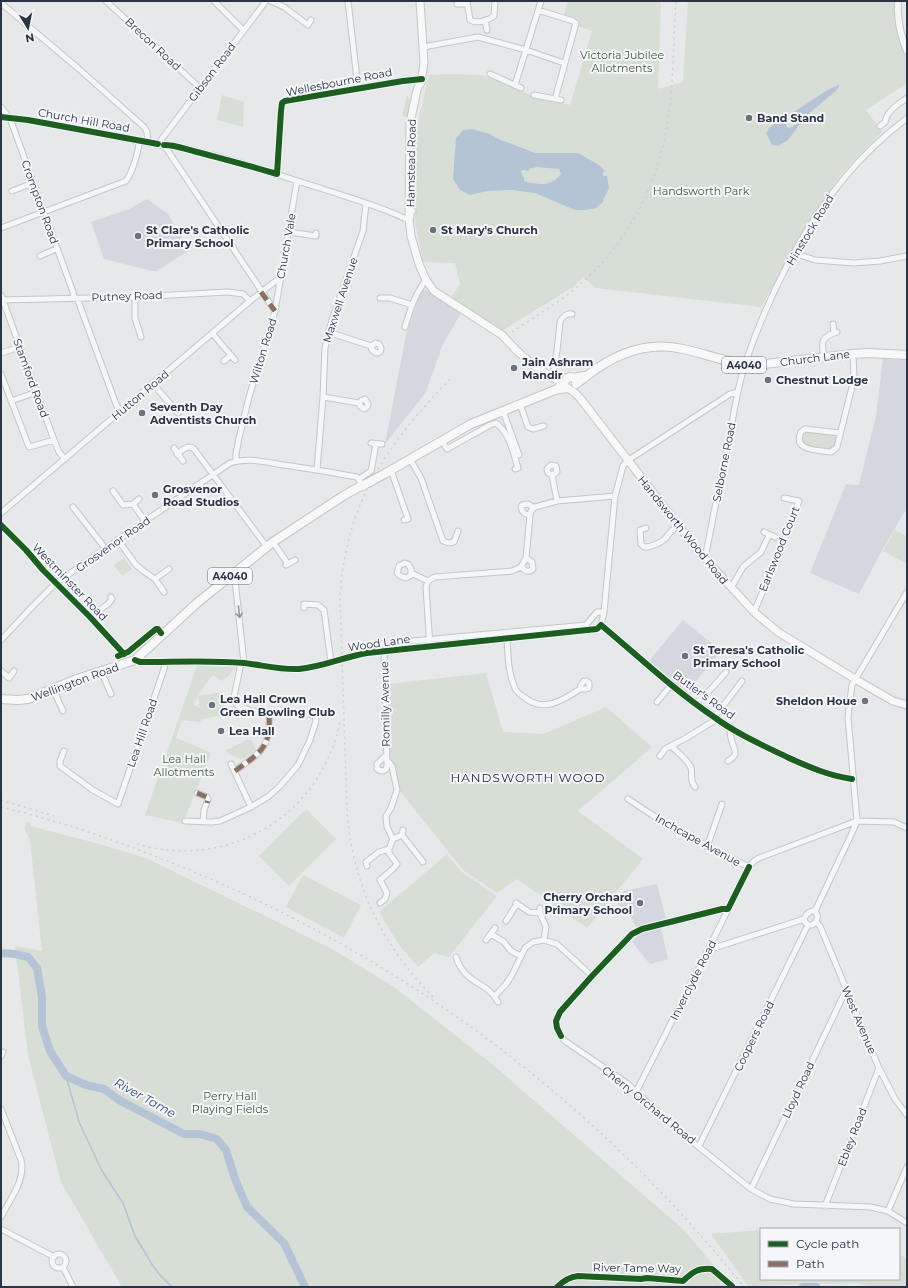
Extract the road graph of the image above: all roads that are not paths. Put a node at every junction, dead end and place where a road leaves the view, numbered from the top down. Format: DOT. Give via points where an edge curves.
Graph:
graph roads {
  1 [pos="214,1"];
  2 [pos="266,1"];
  3 [pos="271,1"];
  4 [pos="348,1"];
  5 [pos="420,1"];
  6 [pos="541,1"];
  7 [pos="898,1"];
  8 [pos="108,2"];
  9 [pos="466,2"];
  10 [pos="495,2"];
  11 [pos="1,3"];
  12 [pos="457,4"];
  13 [pos="538,10"];
  14 [pos="311,20"];
  15 [pos="485,20"];
  16 [pos="243,30"];
  17 [pos="487,30"];
  18 [pos="423,47"];
  19 [pos="526,50"];
  20 [pos="907,51"];
  21 [pos="564,62"];
  22 [pos="490,74"];
  23 [pos="422,79"];
  24 [pos="515,86"];
  25 [pos="200,88"];
  26 [pos="358,88"];
  27 [pos="521,88"];
  28 [pos="534,95"];
  29 [pos="907,98"];
  30 [pos="1,107"];
  31 [pos="1,117"];
  32 [pos="9,118"];
  33 [pos="907,118"];
  34 [pos="885,122"];
  35 [pos="880,126"];
  36 [pos="891,130"];
  37 [pos="139,141"];
  38 [pos="148,143"];
  39 [pos="161,144"];
  40 [pos="277,174"];
  41 [pos="297,181"];
  42 [pos="33,183"];
  43 [pos="12,191"];
  44 [pos="366,204"];
  45 [pos="44,212"];
  46 [pos="411,214"];
  47 [pos="1,228"];
  48 [pos="289,232"];
  49 [pos="316,233"];
  50 [pos="56,249"];
  51 [pos="794,253"];
  52 [pos="40,256"];
  53 [pos="907,256"];
  54 [pos="280,279"];
  55 [pos="426,280"];
  56 [pos="261,292"];
  57 [pos="135,297"];
  58 [pos="2,298"];
  59 [pos="75,298"];
  60 [pos="380,298"];
  61 [pos="250,301"];
  62 [pos="412,305"];
  63 [pos="275,311"];
  64 [pos="572,314"];
  65 [pos="833,324"];
  66 [pos="405,327"];
  67 [pos="328,332"];
  68 [pos="212,333"];
  69 [pos="141,337"];
  70 [pos="371,346"];
  71 [pos="20,347"];
  72 [pos="1,353"];
  73 [pos="853,354"];
  74 [pos="231,355"];
  75 [pos="907,355"];
  76 [pos="824,358"];
  77 [pos="235,360"];
  78 [pos="224,361"];
  79 [pos="745,365"];
  80 [pos="554,367"];
  81 [pos="1,374"];
  82 [pos="153,384"];
  83 [pos="571,384"];
  84 [pos="37,392"];
  85 [pos="738,392"];
  86 [pos="323,397"];
  87 [pos="11,401"];
  88 [pos="359,403"];
  89 [pos="520,404"];
  90 [pos="120,411"];
  91 [pos="503,411"];
  92 [pos="178,414"];
  93 [pos="544,426"];
  94 [pos="840,432"];
  95 [pos="54,440"];
  96 [pos="442,441"];
  97 [pos="377,444"];
  98 [pos="174,448"];
  99 [pos="178,454"];
  100 [pos="519,455"];
  101 [pos="65,459"];
  102 [pos="410,459"];
  103 [pos="183,461"];
  104 [pos="236,461"];
  105 [pos="627,461"];
  106 [pos="515,469"];
  107 [pos="317,470"];
  108 [pos="388,471"];
  109 [pos="213,475"];
  110 [pos="552,475"];
  111 [pos="359,479"];
  112 [pos="365,485"];
  113 [pos="113,491"];
  114 [pos="615,496"];
  115 [pos="784,498"];
  116 [pos="139,499"];
  117 [pos="557,501"];
  118 [pos="133,504"];
  119 [pos="73,507"];
  120 [pos="534,508"];
  121 [pos="1,513"];
  122 [pos="530,515"];
  123 [pos="404,520"];
  124 [pos="145,521"];
  125 [pos="1,525"];
  126 [pos="677,526"];
  127 [pos="646,528"];
  128 [pos="458,531"];
  129 [pos="775,537"];
  130 [pos="118,540"];
  131 [pos="270,545"];
  132 [pos="105,548"];
  133 [pos="526,558"];
  134 [pos="704,559"];
  135 [pos="295,560"];
  136 [pos="521,567"];
  137 [pos="169,569"];
  138 [pos="411,573"];
  139 [pos="233,574"];
  140 [pos="155,579"];
  141 [pos="428,581"];
  142 [pos="56,583"];
  143 [pos="731,588"];
  144 [pos="164,592"];
  145 [pos="907,592"];
  146 [pos="111,597"];
  147 [pos="304,608"];
  148 [pos="604,612"];
  149 [pos="754,612"];
  150 [pos="90,617"];
  151 [pos="601,625"];
  152 [pos="161,633"];
  153 [pos="507,639"];
  154 [pos="1,640"];
  155 [pos="429,640"];
  156 [pos="430,646"];
  157 [pos="384,652"];
  158 [pos="367,653"];
  159 [pos="124,654"];
  160 [pos="118,656"];
  161 [pos="135,660"];
  162 [pos="165,662"];
  163 [pos="331,662"];
  164 [pos="243,663"];
  165 [pos="14,671"];
  166 [pos="101,671"];
  167 [pos="1,672"];
  168 [pos="726,672"];
  169 [pos="855,679"];
  170 [pos="742,681"];
  171 [pos="672,684"];
  172 [pos="53,689"];
  173 [pos="580,689"];
  174 [pos="111,694"];
  175 [pos="1,699"];
  176 [pos="657,702"];
  177 [pos="696,703"];
  178 [pos="907,705"];
  179 [pos="63,711"];
  180 [pos="270,713"];
  181 [pos="716,718"];
  182 [pos="731,727"];
  183 [pos="671,746"];
  184 [pos="64,751"];
  185 [pos="660,756"];
  186 [pos="728,761"];
  187 [pos="230,764"];
  188 [pos="235,771"];
  189 [pos="852,779"];
  190 [pos="694,787"];
  191 [pos="197,793"];
  192 [pos="628,799"];
  193 [pos="722,804"];
  194 [pos="251,807"];
  195 [pos="185,821"];
  196 [pos="203,822"];
  197 [pos="857,822"];
  198 [pos="845,826"];
  199 [pos="907,828"];
  200 [pos="851,835"];
  201 [pos="393,839"];
  202 [pos="706,847"];
  203 [pos="389,849"];
  204 [pos="423,862"];
  205 [pos="367,866"];
  206 [pos="749,867"];
  207 [pos="380,903"];
  208 [pos="728,908"];
  209 [pos="815,912"];
  210 [pos="804,919"];
  211 [pos="506,921"];
  212 [pos="816,922"];
  213 [pos="808,925"];
  214 [pos="495,928"];
  215 [pos="491,934"];
  216 [pos="486,940"];
  217 [pos="544,940"];
  218 [pos="708,950"];
  219 [pos="521,956"];
  220 [pos="456,957"];
  221 [pos="458,965"];
  222 [pos="452,968"];
  223 [pos="592,976"];
  224 [pos="846,990"];
  225 [pos="495,996"];
  226 [pos="498,1002"];
  227 [pos="879,1068"];
  228 [pos="636,1092"];
  229 [pos="1,1109"];
  230 [pos="907,1115"];
  231 [pos="699,1146"];
  232 [pos="907,1167"];
  233 [pos="751,1189"];
  234 [pos="825,1206"];
  235 [pos="888,1211"];
  236 [pos="1,1217"];
  237 [pos="907,1223"];
  238 [pos="1,1229"];
  239 [pos="54,1257"];
  240 [pos="63,1267"];
  241 [pos="73,1287"];
  1 -- 16 [label="street"];
  2 -- 16 [label="street, Gibson Road"];
  3 -- 14 [label="street" via="284,7 308,25"];
  4 -- 26 [label="street"];
  5 -- 18 [label="main road, Hamstead Road"];
  6 -- 13 [label="street"];
  7 -- 20 [label="street" via="898,17"];
  8 -- 25 [label="street, Brecon Road"];
  9 -- 12 [label="street"];
  9 -- 15 [label="street" via="471,21"];
  10 -- 15 [label="street" via="494,16"];
  11 -- 38 [label="street" via="144,127"];
  13 -- 19 [label="street"];
  13 -- 21 [label="street" via="576,23"];
  15 -- 17 [label="street"];
  16 -- 25 [label="street, Gibson Road"];
  18 -- 19 [label="street" via="478,37"];
  18 -- 23 [label="main road, Hamstead Road"];
  19 -- 21 [label="street"];
  19 -- 24 [label="street"];
  21 -- 28 [label="street" via="558,100"];
  22 -- 24 [label="street"];
  23 -- 26 [label="street, Wellesbourne Road"];
  23 -- 46 [label="main road, Hamstead Road" via="410,123"];
  24 -- 27 [label="street"];
  25 -- 39 [label="street, Gibson Road"];
  26 -- 40 [label="street, Wellesbourne Road" via="285,101 282,104"];
  29 -- 34 [label="street" via="893,108"];
  30 -- 32 [label="street, Crompton Road"];
  31 -- 32 [label="street, Church Hill Road"];
  32 -- 37 [label="street, Church Hill Road"];
  32 -- 42 [label="street, Crompton Road"];
  33 -- 36 [label="street, Hinstock Road"];
  34 -- 35 [label="street"];
  34 -- 36 [label="street"];
  36 -- 51 [label="street, Hinstock Road" via="846,175 815,217"];
  37 -- 38 [label="street, Church Hill Road"];
  37 -- 45 [label="street" via="126,181"];
  38 -- 39 [label="street, Church Hill Road"];
  39 -- 40 [label="street, Church Hill Road" via="188,148"];
  39 -- 56 [label="street"];
  40 -- 41 [label="street, Church Hill Road"];
  41 -- 44 [label="street, Church Hill Road"];
  41 -- 48 [label="street, Church Vale"];
  42 -- 43 [label="street"];
  42 -- 45 [label="street, Crompton Road"];
  44 -- 46 [label="street, Church Hill Road" via="398,215"];
  44 -- 67 [label="street, Maxwell Avenue" via="363,231"];
  45 -- 47 [label="street"];
  45 -- 50 [label="street, Crompton Road"];
  46 -- 55 [label="main road, Hamstead Road" via="411,236"];
  48 -- 49 [label="street" via="316,236"];
  48 -- 54 [label="street, Church Vale"];
  50 -- 52 [label="street"];
  50 -- 59 [label="street, Crompton Road"];
  51 -- 53 [label="street" via="816,260 854,263"];
  51 -- 79 [label="street, Hinstock Road" via="766,310"];
  54 -- 56 [label="street, Hutton Road"];
  54 -- 63 [label="street, Church Vale"];
  55 -- 62 [label="street" via="419,288"];
  55 -- 83 [label="main road, Hamstead Road" via="434,291 502,335 536,367 555,379"];
  56 -- 61 [label="street, Hutton Road"];
  56 -- 63 [label="street"];
  57 -- 59 [label="street, Putney Road"];
  57 -- 61 [label="street, Putney Road" via="236,292 243,294"];
  57 -- 69 [label="street" via="135,318"];
  58 -- 59 [label="street, Putney Road"];
  58 -- 71 [label="street, Stamford Road"];
  59 -- 90 [label="street, Crompton Road"];
  60 -- 62 [label="street" via="390,298"];
  61 -- 68 [label="street, Hutton Road"];
  62 -- 66 [label="street"];
  63 -- 104 [label="street, Wilton Road" via="249,397"];
  64 -- 80 [label="street" via="561,319"];
  65 -- 76 [label="street" via="836,332 826,336 822,341"];
  67 -- 70 [label="street"];
  67 -- 86 [label="street, Maxwell Avenue"];
  68 -- 74 [label="street"];
  68 -- 82 [label="street, Hutton Road"];
  71 -- 72 [label="street"];
  71 -- 84 [label="street, Stamford Road"];
  73 -- 75 [label="main road, Church Lane / A4040"];
  73 -- 76 [label="main road, Church Lane / A4040"];
  73 -- 94 [label="street" via="854,379"];
  74 -- 77 [label="street"];
  74 -- 78 [label="street"];
  76 -- 79 [label="main road, Church Lane / A4040"];
  79 -- 83 [label="main road, Church Lane / A4040" via="677,348 651,347 624,353"];
  79 -- 85 [label="street, Selborne Road"];
  81 -- 87 [label="street"];
  82 -- 90 [label="street, Hutton Road"];
  82 -- 92 [label="street"];
  83 -- 89 [label="main road, Wellington Road / A4040"];
  83 -- 105 [label="main road, Handsworth Wood Road"];
  84 -- 87 [label="street"];
  84 -- 95 [label="street, Stamford Road"];
  85 -- 105 [label="street" via="730,394"];
  85 -- 134 [label="street, Selborne Road"];
  86 -- 88 [label="street"];
  86 -- 107 [label="street, Maxwell Avenue"];
  87 -- 95 [label="street" via="29,447"];
  89 -- 91 [label="main road, Wellington Road / A4040"];
  89 -- 93 [label="street" via="528,427"];
  90 -- 101 [label="street, Hutton Road"];
  91 -- 96 [label="main road, Wellington Road / A4040" via="471,424"];
  91 -- 100 [label="street"];
  94 -- 94 [label="street" via="837,447 831,452 803,448 799,443 798,437 805,429"];
  95 -- 101 [label="street, Stamford Road"];
  96 -- 102 [label="main road, Wellington Road / A4040"];
  96 -- 106 [label="street" via="447,448 496,423 507,435 518,468"];
  97 -- 111 [label="street" via="371,471"];
  98 -- 99 [label="street"];
  99 -- 103 [label="street"];
  99 -- 109 [label="street" via="191,446"];
  101 -- 121 [label="street, Hutton Road"];
  102 -- 108 [label="main road, Wellington Road / A4040"];
  102 -- 128 [label="street" via="421,478 443,541 455,544"];
  104 -- 107 [label="street" via="249,460"];
  104 -- 109 [label="street, Grosvenor Road"];
  105 -- 114 [label="street" via="623,466"];
  105 -- 126 [label="main road, Handsworth Wood Road"];
  107 -- 111 [label="street"];
  108 -- 112 [label="main road, Wellington Road / A4040, bridge"];
  108 -- 123 [label="street" via="408,519"];
  109 -- 124 [label="street, Grosvenor Road"];
  109 -- 131 [label="street"];
  110 -- 117 [label="street"];
  111 -- 112 [label="street"];
  112 -- 131 [label="main road, Wellington Road / A4040"];
  113 -- 118 [label="street" via="123,505"];
  114 -- 117 [label="street"];
  114 -- 148 [label="street"];
  115 -- 149 [label="street, Earlswood Court" via="799,501"];
  116 -- 118 [label="street"];
  117 -- 120 [label="street"];
  118 -- 124 [label="street"];
  119 -- 132 [label="street"];
  120 -- 122 [label="street"];
  120 -- 122 [label="street" via="528,504 522,505 523,512"];
  122 -- 133 [label="street"];
  124 -- 130 [label="street, Grosvenor Road"];
  125 -- 142 [label="street, Westminster Road"];
  126 -- 127 [label="street" via="664,539 649,547 641,544 640,530"];
  126 -- 134 [label="main road, Handsworth Wood Road"];
  129 -- 143 [label="street" via="767,533 761,552 743,567"];
  130 -- 132 [label="street, Grosvenor Road"];
  130 -- 140 [label="street" via="142,570"];
  131 -- 135 [label="street" via="287,564"];
  131 -- 139 [label="main road, Wellington Road / A4040"];
  132 -- 142 [label="street, Grosvenor Road"];
  133 -- 136 [label="street"];
  133 -- 136 [label="street" via="532,562 532,568 526,571"];
  134 -- 143 [label="main road, Handsworth Wood Road"];
  136 -- 141 [label="street" via="512,571 435,578"];
  137 -- 140 [label="street"];
  138 -- 141 [label="street"];
  139 -- 161 [label="main road, Wellington Road / A4040"];
  139 -- 164 [label="street, one-way"];
  140 -- 144 [label="street"];
  141 -- 155 [label="street" via="426,587"];
  142 -- 150 [label="street, Westminster Road"];
  142 -- 154 [label="street, Grosvenor Road"];
  143 -- 149 [label="main road, Handsworth Wood Road"];
  145 -- 169 [label="street"];
  146 -- 150 [label="street" via="108,604"];
  147 -- 163 [label="street" via="304,604 318,605 324,610"];
  148 -- 151 [label="street"];
  148 -- 155 [label="street" via="597,612 586,625"];
  149 -- 169 [label="main road, Handsworth Wood Road" via="778,632"];
  150 -- 159 [label="street, Westminster Road"];
  151 -- 153 [label="street, Wood Lane" via="597,629"];
  151 -- 171 [label="street, Butler's Road"];
  152 -- 159 [label="street" via="156,629"];
  153 -- 156 [label="street, Wood Lane"];
  153 -- 173 [label="street" via="510,673 515,690 527,700 539,704 554,704"];
  155 -- 156 [label="street"];
  155 -- 158 [label="street" via="370,645"];
  156 -- 157 [label="street, Wood Lane"];
  157 -- 158 [label="street, Wood Lane"];
  157 -- 201 [label="street, Romilly Avenue" via="386,757 392,766 397,790 386,816 387,827"];
  158 -- 163 [label="street, Wood Lane, bridge"];
  159 -- 160 [label="street"];
  161 -- 162 [label="street, Wood Lane"];
  161 -- 166 [label="main road, Wellington Road / A4040"];
  162 -- 164 [label="street, Wood Lane"];
  162 -- 184 [label="street, Lea Hill Road" via="118,804 62,768 60,761"];
  163 -- 164 [label="street, Wood Lane" via="299,669"];
  164 -- 180 [label="street" via="234,697 237,705 247,710"];
  165 -- 167 [label="street" via="9,678"];
  166 -- 172 [label="main road, Wellington Road / A4040"];
  166 -- 174 [label="street"];
  168 -- 177 [label="street"];
  169 -- 178 [label="main road, Handsworth Wood Road" via="893,701"];
  169 -- 189 [label="street" via="848,717"];
  170 -- 181 [label="street"];
  171 -- 176 [label="street"];
  171 -- 177 [label="street, Butler's Road"];
  172 -- 175 [label="main road, Wellington Road / A4040" via="28,699"];
  172 -- 179 [label="street"];
  177 -- 181 [label="street, Butler's Road"];
  180 -- 188 [label="street" via="268,741 258,755"];
  180 -- 194 [label="street" via="309,714 315,716 316,721 298,765 269,796"];
  181 -- 182 [label="street, Butler's Road"];
  181 -- 183 [label="street"];
  182 -- 186 [label="street" via="735,755"];
  182 -- 189 [label="street, Butler's Road" via="765,747 808,766"];
  183 -- 185 [label="street"];
  183 -- 190 [label="street" via="688,763"];
  187 -- 188 [label="street"];
  188 -- 194 [label="street"];
  189 -- 197 [label="street"];
  191 -- 196 [label="street" via="208,799"];
  192 -- 202 [label="street, Inchcape Avenue"];
  193 -- 202 [label="street"];
  194 -- 196 [label="street" via="220,821"];
  195 -- 196 [label="street"];
  197 -- 198 [label="street"];
  197 -- 199 [label="street" via="894,822"];
  197 -- 200 [label="street"];
  198 -- 200 [label="street"];
  198 -- 206 [label="street" via="759,858"];
  200 -- 209 [label="street"];
  201 -- 203 [label="street"];
  201 -- 204 [label="street" via="402,833"];
  202 -- 206 [label="street, Inchcape Avenue"];
  203 -- 205 [label="street" via="372,857 366,862"];
  203 -- 207 [label="street" via="397,864 379,878 387,893 386,899"];
  206 -- 208 [label="street, Inverclyde Road"];
  208 -- 218 [label="street, Inverclyde Road"];
  208 -- 223 [label="street, Cherry Orchard Road" via="632,934"];
  209 -- 210 [label="street" via="808,913"];
  209 -- 212 [label="street"];
  210 -- 213 [label="street"];
  210 -- 218 [label="street"];
  211 -- 217 [label="street" via="517,904 528,912 540,910 546,927"];
  212 -- 213 [label="street"];
  212 -- 224 [label="street, West Avenue" via="820,926"];
  213 -- 231 [label="street, Coopers Road"];
  214 -- 215 [label="street"];
  215 -- 216 [label="street"];
  215 -- 219 [label="street"];
  217 -- 219 [label="street" via="533,942 525,948"];
  217 -- 223 [label="street" via="557,944"];
  218 -- 228 [label="street, Inverclyde Road"];
  219 -- 225 [label="street" via="512,975"];
  220 -- 221 [label="street"];
  221 -- 222 [label="street"];
  221 -- 225 [label="street" via="468,977"];
  223 -- 228 [label="street, Cherry Orchard Road" via="560,1012 556,1020 557,1028 565,1041"];
  224 -- 227 [label="street, West Avenue"];
  224 -- 233 [label="street, Lloyd Road"];
  225 -- 226 [label="street"];
  227 -- 230 [label="street, West Avenue" via="895,1099"];
  227 -- 234 [label="street, Ebley Road"];
  228 -- 231 [label="street, Cherry Orchard Road"];
  229 -- 236 [label="street" via="23,1167 20,1182"];
  231 -- 233 [label="street, Cherry Orchard Road"];
  232 -- 235 [label="street"];
  233 -- 234 [label="street, Cherry Orchard Road" via="770,1199"];
  234 -- 235 [label="street, Cherry Orchard Road" via="871,1207"];
  235 -- 237 [label="street, Cherry Orchard Road"];
  238 -- 239 [label="street"];
  239 -- 240 [label="street" via="52,1260 56,1266"];
  239 -- 240 [label="street" via="57,1254 65,1257 66,1263"];
  240 -- 241 [label="street"];
}
